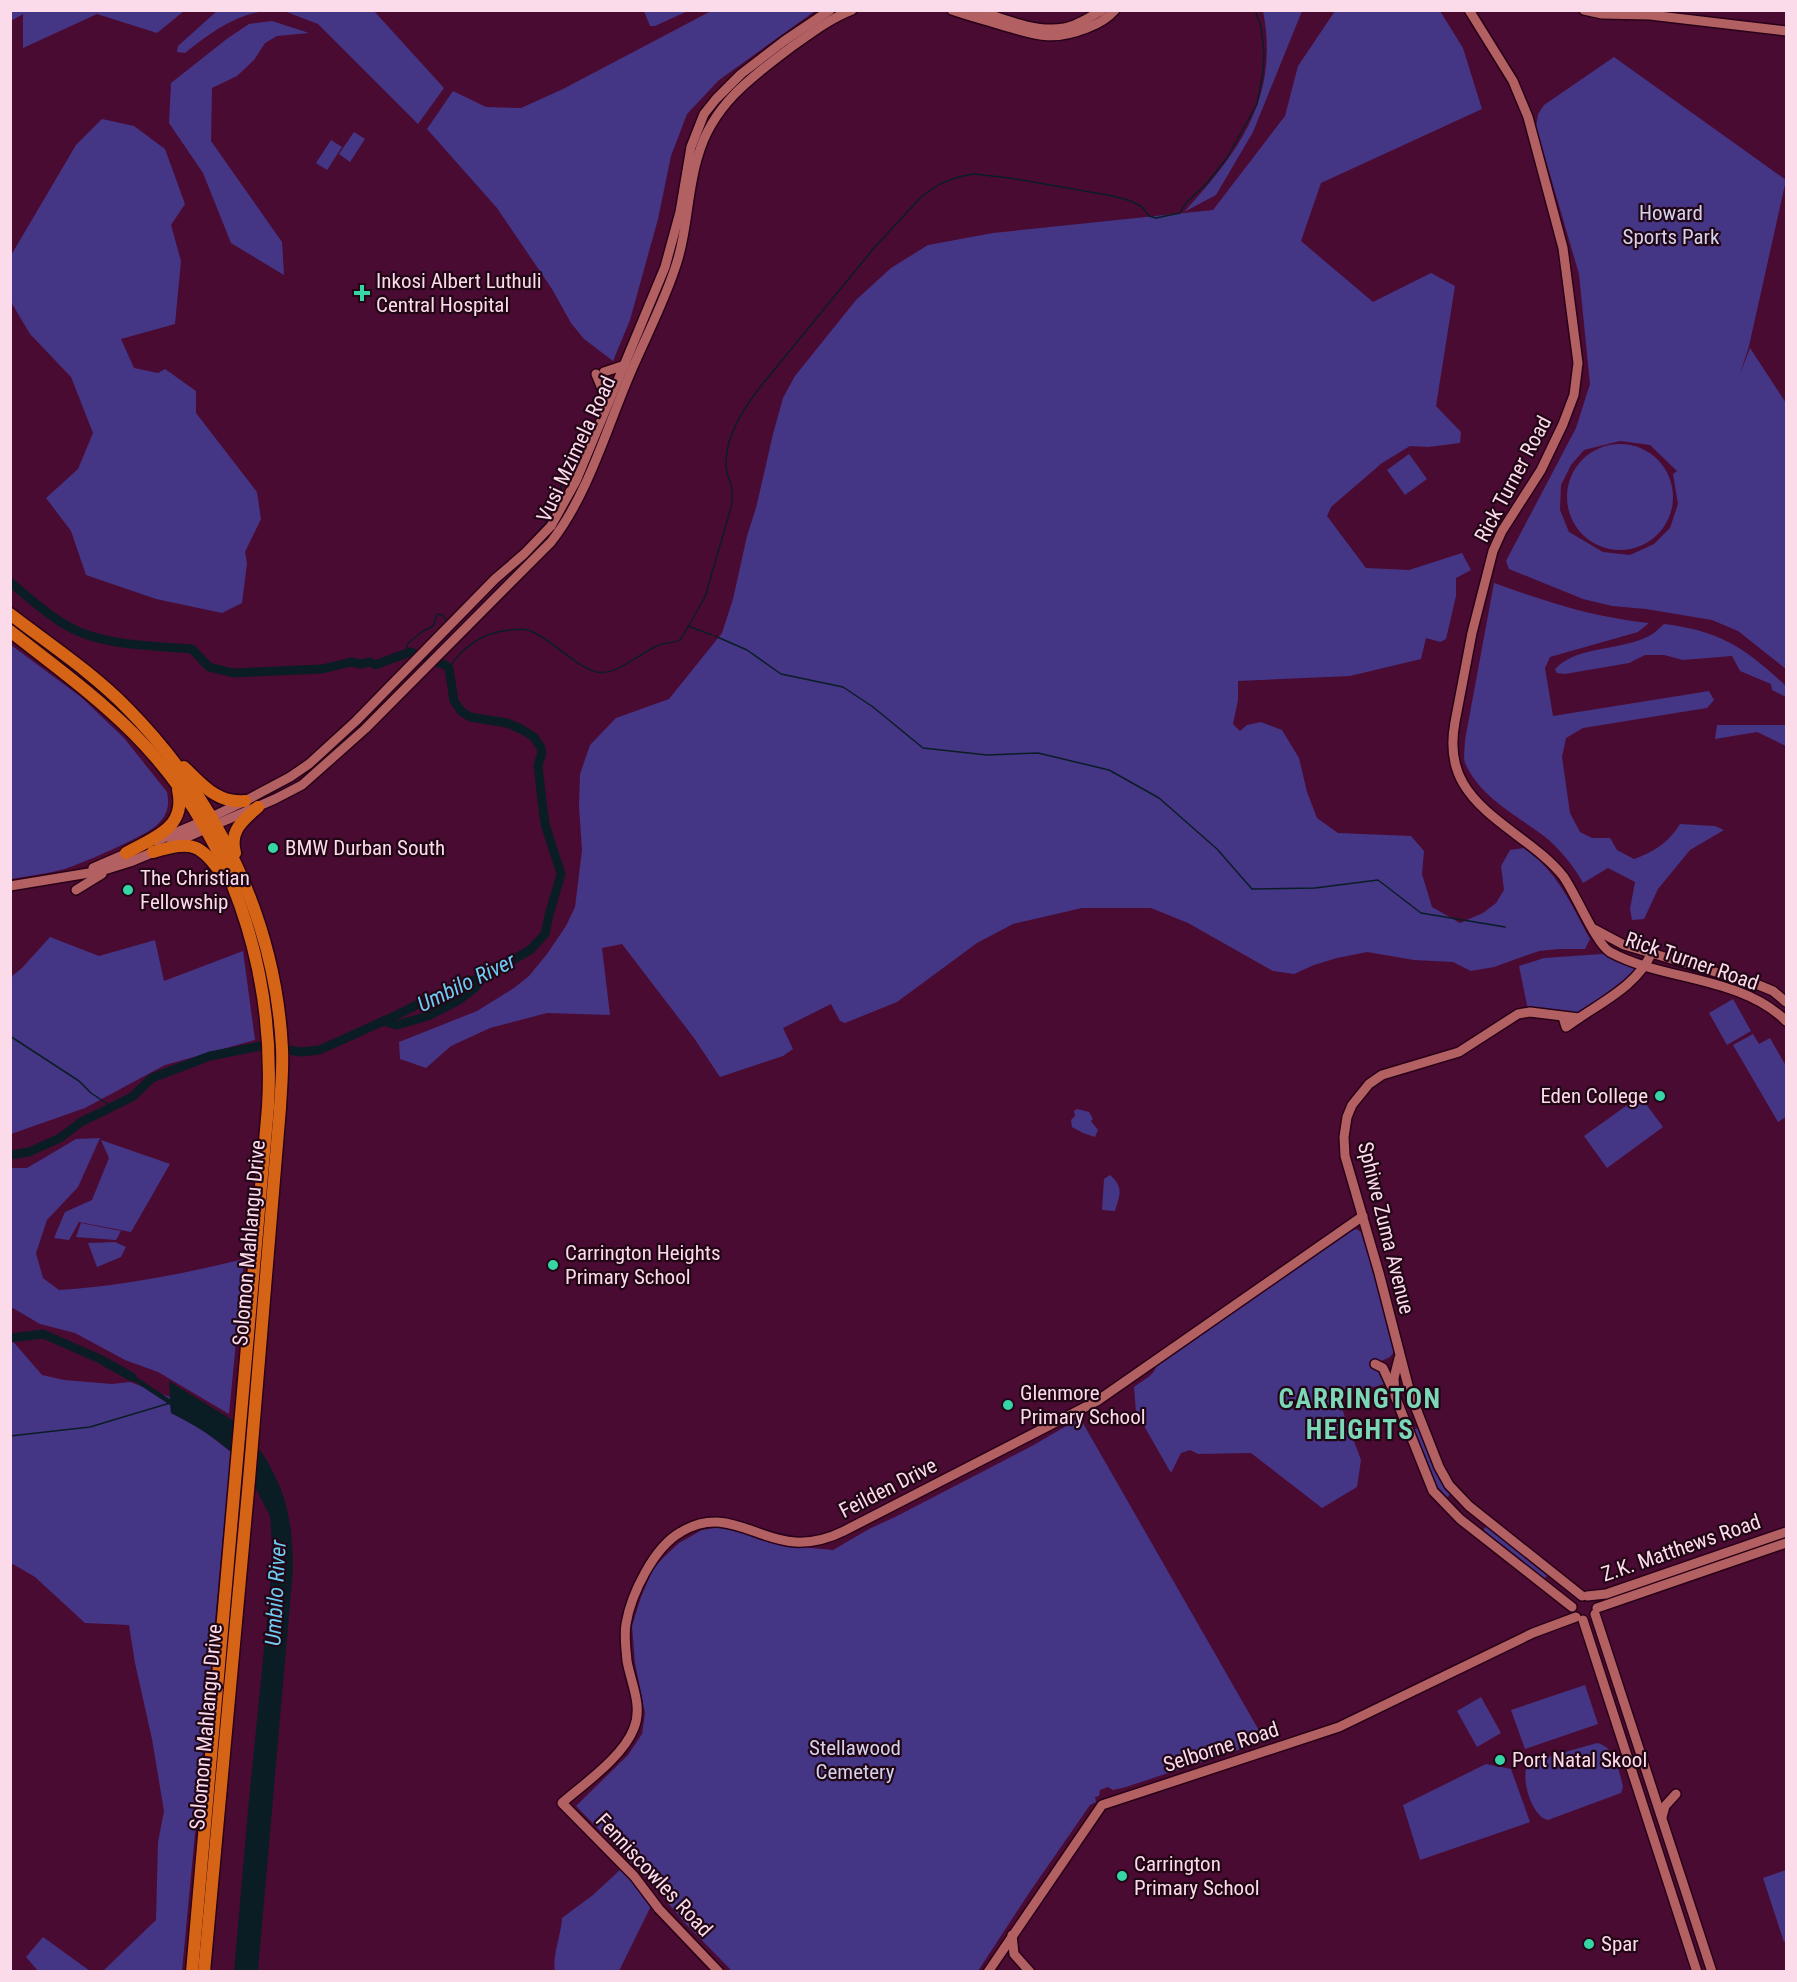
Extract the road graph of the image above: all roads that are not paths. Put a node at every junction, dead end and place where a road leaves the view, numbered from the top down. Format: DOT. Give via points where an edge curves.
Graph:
graph roads {
  1 [pos="830,10"];
  2 [pos="852,10"];
  3 [pos="952,10"];
  4 [pos="977,10"];
  5 [pos="1102,10"];
  6 [pos="1115,10"];
  7 [pos="1469,10"];
  8 [pos="1584,10"];
  9 [pos="1786,31"];
  10 [pos="625,365"];
  11 [pos="604,412"];
  12 [pos="10,614"];
  13 [pos="10,631"];
  14 [pos="155,738"];
  15 [pos="176,782"];
  16 [pos="244,801"];
  17 [pos="258,807"];
  18 [pos="209,824"];
  19 [pos="153,852"];
  20 [pos="126,853"];
  21 [pos="115,867"];
  22 [pos="241,874"];
  23 [pos="74,875"];
  24 [pos="59,878"];
  25 [pos="10,886"];
  26 [pos="236,893"];
  27 [pos="1594,929"];
  28 [pos="1652,952"];
  29 [pos="1646,965"];
  30 [pos="1773,991"];
  31 [pos="1786,992"];
  32 [pos="1769,1007"];
  33 [pos="1786,1008"];
  34 [pos="1563,1017"];
  35 [pos="1579,1018"];
  36 [pos="1786,1021"];
  37 [pos="274,1108"];
  38 [pos="1363,1216"];
  39 [pos="1399,1356"];
  40 [pos="1375,1364"];
  41 [pos="1395,1396"];
  42 [pos="1421,1424"];
  43 [pos="1407,1430"];
  44 [pos="1489,1521"];
  45 [pos="1786,1532"];
  46 [pos="1478,1533"];
  47 [pos="1786,1543"];
  48 [pos="1584,1596"];
  49 [pos="1596,1611"];
  50 [pos="1576,1613"];
  51 [pos="1615,1676"];
  52 [pos="1602,1679"];
  53 [pos="1635,1737"];
  54 [pos="1622,1741"];
  55 [pos="1676,1794"];
  56 [pos="562,1803"];
  57 [pos="1662,1819"];
  58 [pos="1673,1851"];
  59 [pos="1659,1855"];
  60 [pos="1012,1935"];
  61 [pos="192,1971"];
  62 [pos="204,1971"];
  63 [pos="719,1971"];
  64 [pos="988,1971"];
  65 [pos="1030,1971"];
  66 [pos="1697,1971"];
  67 [pos="1712,1971"];
  1 -- 10 [label="street, Vusi Mzimela Road" via="741,74 704,114 691,147 668,257"];
  2 -- 17 [label="street, Vusi Mzimela Road" via="817,28 770,64 737,90 717,114 696,162 676,265 564,526 344,750 289,792"];
  3 -- 6 [label="street" via="1027,34 1049,36 1097,24"];
  4 -- 5 [label="street" via="1045,28 1064,28"];
  7 -- 27 [label="street, Rick Turner Road" via="1514,81 1528,117 1563,248 1578,363 1574,395 1563,424 1493,551 1459,700 1453,753 1468,791 1552,864 1570,886"];
  8 -- 9 [label="street"];
  10 -- 11 [label="street, Vusi Mzimela Road"];
  10 -- 11 [label="street" via="600,373"];
  11 -- 16 [label="street, Vusi Mzimela Road" via="576,481 551,526 309,764"];
  12 -- 14 [label="highway, Solomon Mahlangu Drive" via="119,700"];
  13 -- 15 [label="highway, Solomon Mahlangu Drive" via="109,709"];
  14 -- 16 [label="highway" via="211,793 227,801"];
  14 -- 18 [label="highway, Solomon Mahlangu Drive" via="182,773"];
  15 -- 18 [label="highway, Solomon Mahlangu Drive"];
  15 -- 20 [label="highway" via="180,802 175,821"];
  16 -- 18 [label="street, Vusi Mzimela Road"];
  17 -- 18 [label="street, Vusi Mzimela Road"];
  17 -- 22 [label="highway" via="235,833 233,849"];
  18 -- 19 [label="street"];
  18 -- 20 [label="street"];
  18 -- 22 [label="highway, Solomon Mahlangu Drive"];
  18 -- 26 [label="highway, Solomon Mahlangu Drive"];
  19 -- 21 [label="street"];
  19 -- 26 [label="highway" via="178,845 195,847 214,863"];
  20 -- 23 [label="street"];
  21 -- 23 [label="street"];
  21 -- 24 [label="street" via="75,892"];
  22 -- 37 [label="highway, Solomon Mahlangu Drive" via="266,946 277,1002 282,1049"];
  23 -- 24 [label="street"];
  24 -- 25 [label="street"];
  26 -- 37 [label="highway, Solomon Mahlangu Drive" via="263,998"];
  27 -- 28 [label="street, Rick Turner Road" via="1624,945"];
  27 -- 29 [label="street, Rick Turner Road" via="1605,949"];
  28 -- 29 [label="street"];
  28 -- 30 [label="street, Rick Turner Road"];
  29 -- 32 [label="street, Rick Turner Road" via="1735,991"];
  29 -- 35 [label="street" via="1634,980"];
  30 -- 31 [label="street"];
  30 -- 33 [label="street, Rick Turner Road"];
  32 -- 33 [label="street"];
  32 -- 36 [label="street, Rick Turner Road"];
  34 -- 35 [label="street, Sphiwe Zuma Avenue"];
  34 -- 35 [label="street" via="1566,1027"];
  34 -- 38 [label="street, Sphiwe Zuma Avenue" via="1518,1014 1460,1052 1390,1071 1369,1084 1349,1111 1344,1137 1345,1156"];
  37 -- 61 [label="highway, Solomon Mahlangu Drive" via="241,1416"];
  37 -- 62 [label="highway, Solomon Mahlangu Drive" via="253,1431"];
  38 -- 39 [label="street, Sphiwe Zuma Avenue"];
  38 -- 56 [label="street, Feilden Drive" via="1097,1401 838,1534 819,1541 796,1542 741,1525 716,1522 694,1526 672,1538 657,1551 647,1570 626,1626 627,1661 638,1711 634,1729 615,1757"];
  39 -- 41 [label="street, Sphiwe Zuma Avenue"];
  39 -- 42 [label="street, Sphiwe Zuma Avenue"];
  40 -- 41 [label="street" via="1385,1370"];
  41 -- 43 [label="street, Sphiwe Zuma Avenue"];
  42 -- 43 [label="street"];
  42 -- 44 [label="street, Sphiwe Zuma Avenue" via="1449,1485"];
  43 -- 46 [label="street, Sphiwe Zuma Avenue" via="1433,1491"];
  44 -- 46 [label="street"];
  44 -- 48 [label="street, Sphiwe Zuma Avenue"];
  45 -- 48 [label="street, Z.K. Matthews Road" via="1606,1594"];
  46 -- 50 [label="street, Sphiwe Zuma Avenue"];
  47 -- 49 [label="street, Z.K. Matthews Road"];
  48 -- 49 [label="street" via="1594,1600"];
  48 -- 50 [label="street" via="1575,1600"];
  49 -- 50 [label="street" via="1590,1619"];
  49 -- 51 [label="street"];
  50 -- 52 [label="street"];
  50 -- 60 [label="street, Selborne Road" via="1350,1723 1102,1805"];
  51 -- 52 [label="street"];
  51 -- 53 [label="street"];
  52 -- 54 [label="street"];
  53 -- 54 [label="street"];
  53 -- 57 [label="street"];
  54 -- 59 [label="street"];
  55 -- 57 [label="street" via="1665,1806"];
  56 -- 63 [label="street, Fenniscowles Road"];
  57 -- 58 [label="street"];
  58 -- 59 [label="street"];
  58 -- 67 [label="street"];
  59 -- 66 [label="street"];
  60 -- 64 [label="street, Selborne Road"];
  60 -- 65 [label="street" via="1014,1954"];
}
